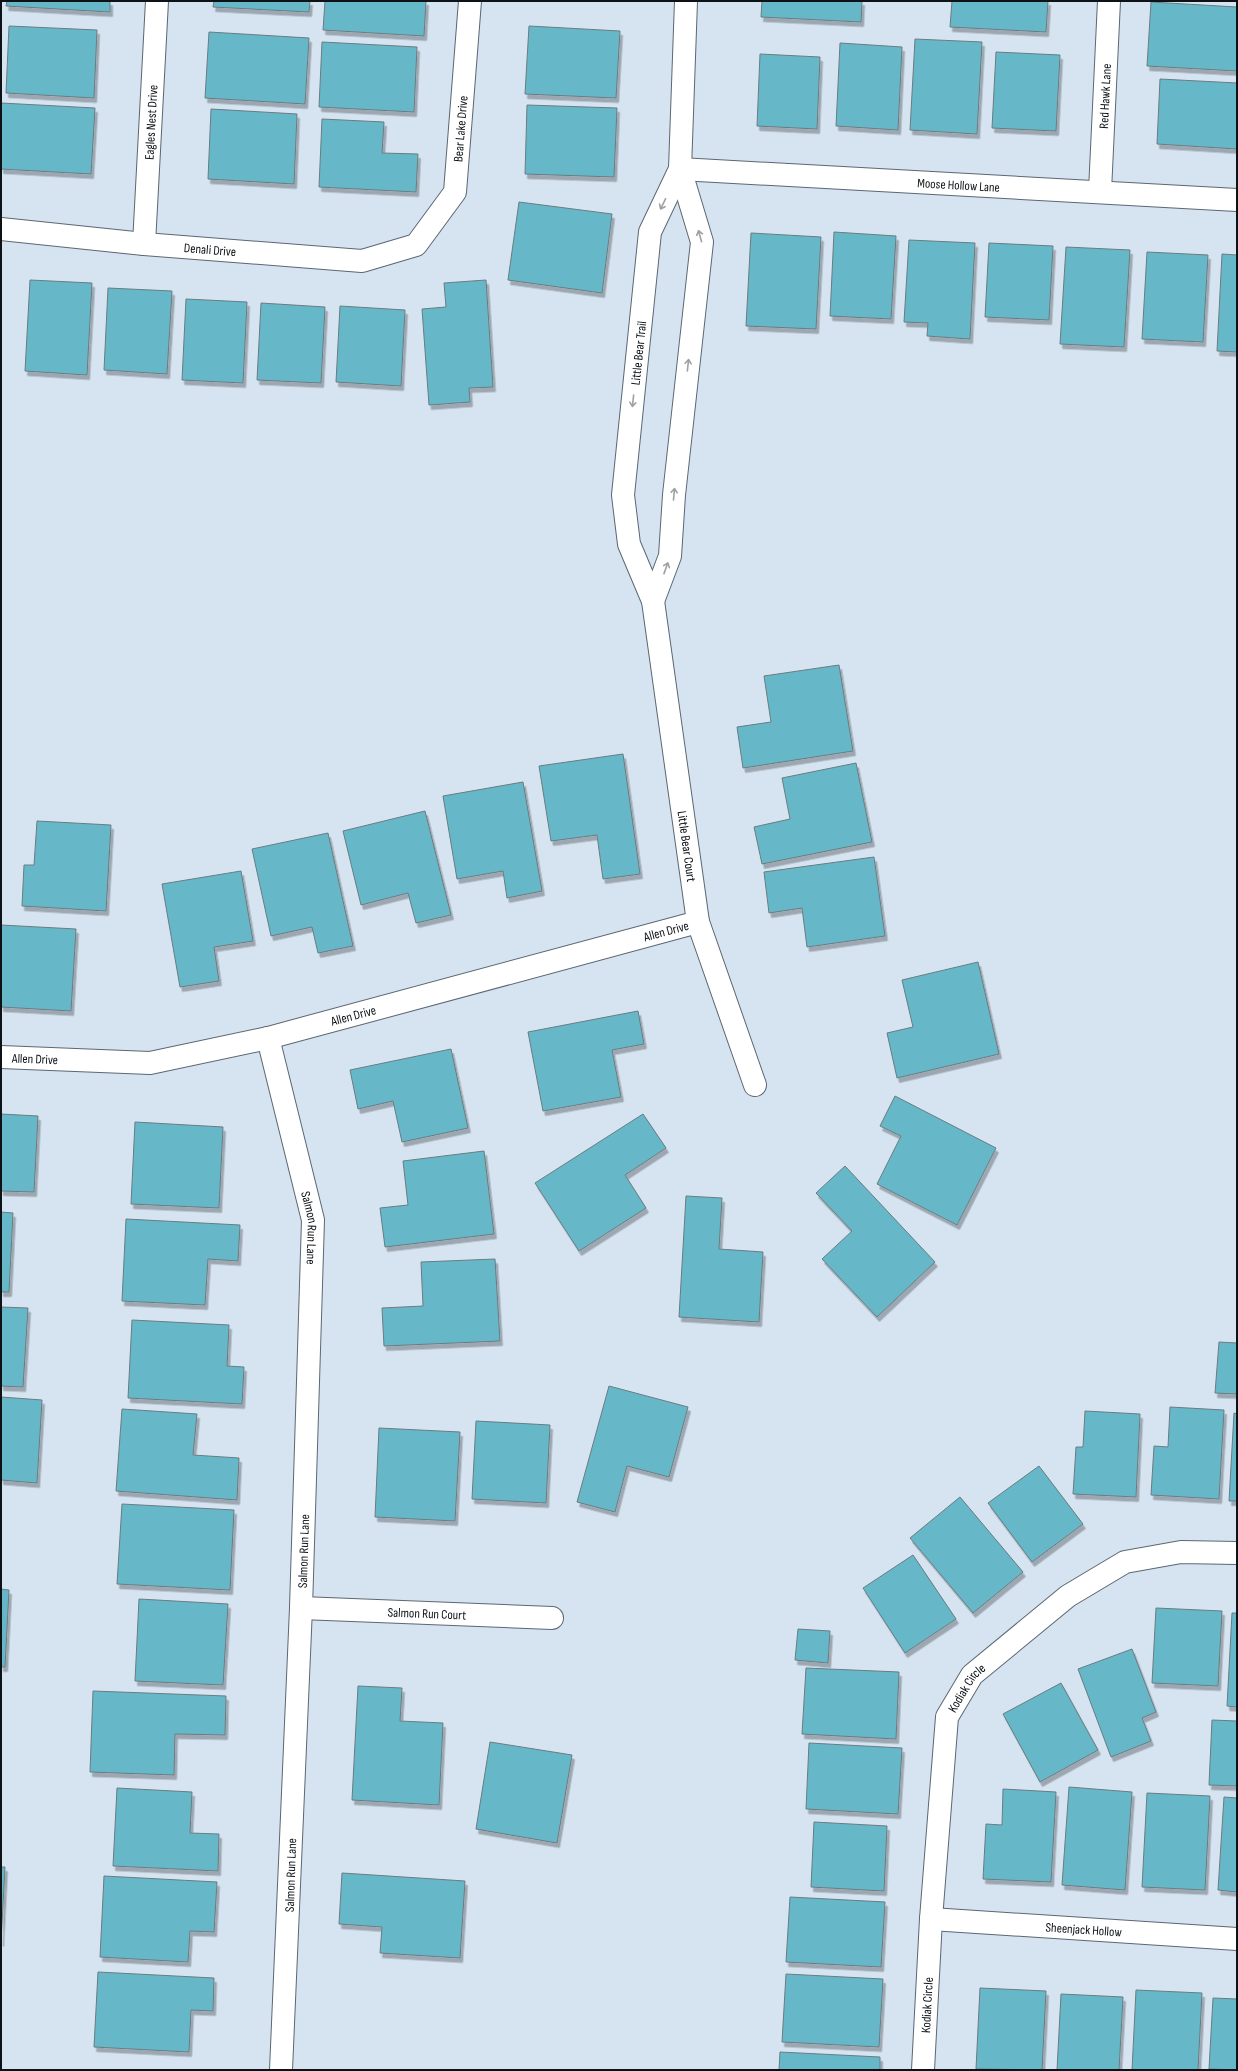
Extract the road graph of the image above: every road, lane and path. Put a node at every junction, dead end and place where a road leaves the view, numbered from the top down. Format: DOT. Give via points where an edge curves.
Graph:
graph roads {
  1 [pos="156,1"];
  2 [pos="470,1"];
  3 [pos="686,1"];
  4 [pos="1109,1"];
  5 [pos="680,169"];
  6 [pos="1100,191"];
  7 [pos="1237,200"];
  8 [pos="1,229"];
  9 [pos="144,244"];
  10 [pos="416,245"];
  11 [pos="672,533"];
  12 [pos="629,544"];
  13 [pos="653,601"];
  14 [pos="698,922"];
  15 [pos="268,1038"];
  16 [pos="1,1057"];
  17 [pos="755,1085"];
  18 [pos="1237,1553"];
  19 [pos="301,1608"];
  20 [pos="552,1618"];
  21 [pos="931,1919"];
  22 [pos="1237,1939"];
  23 [pos="281,2070"];
  24 [pos="923,2070"];
  1 -- 9 [label="street, Eagles Nest Drive"];
  2 -- 10 [label="street, Bear Lake Drive" via="455,192"];
  3 -- 5 [label="street, Little Bear Trail"];
  4 -- 6 [label="street, Red Hawk Lane"];
  5 -- 6 [label="street, Moose Hollow Lane"];
  11 -- 5 [label="street, Little Bear Trail, one-way" via="702,242"];
  5 -- 12 [label="street, Little Bear Trail, one-way" via="650,232 623,495"];
  6 -- 7 [label="street, Moose Hollow Lane"];
  8 -- 9 [label="street, Denali Drive"];
  9 -- 10 [label="street, Denali Drive" via="362,261"];
  13 -- 11 [label="street, Little Bear Court, one-way" via="670,556"];
  12 -- 13 [label="street, Little Bear Court"];
  13 -- 14 [label="street, Little Bear Court"];
  14 -- 15 [label="street, Allen Drive"];
  14 -- 17 [label="street, Little Bear Court"];
  15 -- 16 [label="street, Allen Drive" via="150,1063"];
  15 -- 19 [label="street, Salmon Run Lane" via="313,1220"];
  18 -- 21 [label="street, Kodiak Circle" via="1181,1552 1125,1562 1068,1596 972,1675 947,1717"];
  19 -- 20 [label="street, Salmon Run Court"];
  19 -- 23 [label="street, Salmon Run Lane"];
  21 -- 22 [label="street, Sheenjack Hollow"];
  21 -- 24 [label="street, Kodiak Circle"];
}
